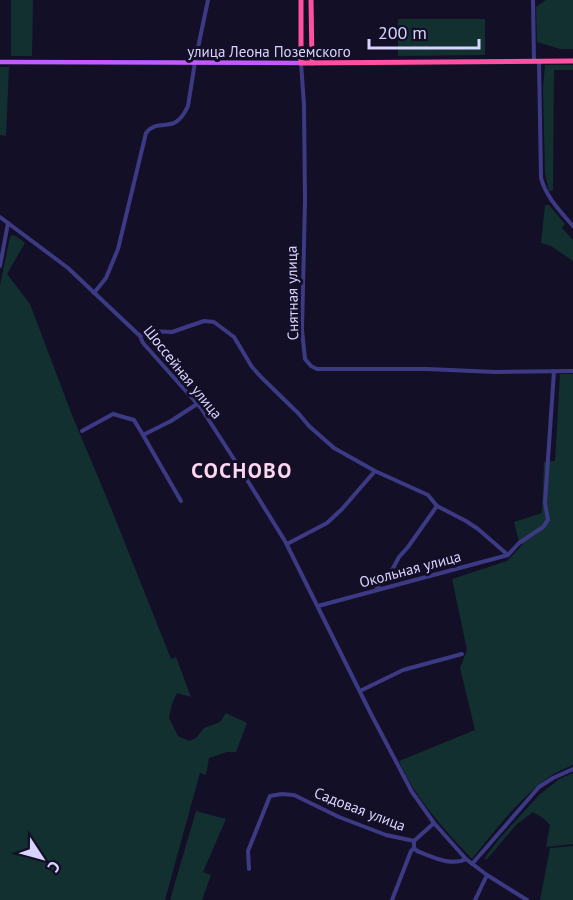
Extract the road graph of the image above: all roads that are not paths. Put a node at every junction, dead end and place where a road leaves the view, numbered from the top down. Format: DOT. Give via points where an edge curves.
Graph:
graph roads {
  1 [pos="208,0"];
  2 [pos="301,0"];
  3 [pos="311,0"];
  4 [pos="533,0"];
  5 [pos="536,61"];
  6 [pos="573,61"];
  7 [pos="0,62"];
  8 [pos="195,62"];
  9 [pos="301,63"];
  10 [pos="312,63"];
  11 [pos="0,217"];
  12 [pos="8,223"];
  13 [pos="573,226"];
  14 [pos="0,266"];
  15 [pos="94,293"];
  16 [pos="140,336"];
  17 [pos="554,371"];
  18 [pos="573,371"];
  19 [pos="197,404"];
  20 [pos="82,431"];
  21 [pos="143,435"];
  22 [pos="375,471"];
  23 [pos="181,501"];
  24 [pos="437,506"];
  25 [pos="286,544"];
  26 [pos="508,555"];
  27 [pos="376,590"];
  28 [pos="319,608"];
  29 [pos="462,654"];
  30 [pos="360,691"];
  31 [pos="573,769"];
  32 [pos="434,823"];
  33 [pos="414,842"];
  34 [pos="414,848"];
  35 [pos="466,859"];
  36 [pos="472,864"];
  37 [pos="249,869"];
  38 [pos="487,875"];
  39 [pos="392,900"];
  40 [pos="475,900"];
  41 [pos="527,900"];
  1 -- 8 [label="street"];
  2 -- 9 [label="highway"];
  3 -- 10 [label="highway"];
  4 -- 5 [label="street"];
  5 -- 6 [label="highway, улица Леона Поземского"];
  5 -- 10 [label="highway, улица Леона Поземского"];
  5 -- 13 [label="street" via="541,178 548,196"];
  7 -- 8 [label="main road, улица Леона Поземского"];
  8 -- 9 [label="main road, улица Леона Поземского"];
  8 -- 15 [label="street" via="185,112 175,123 153,127 146,133 118,249 106,278"];
  9 -- 10 [label="highway, улица Леона Поземского"];
  9 -- 17 [label="street, Снятная улица" via="305,201 302,330 308,363 317,369"];
  11 -- 12 [label="street, Шоссейная улица"];
  12 -- 14 [label="street"];
  12 -- 15 [label="street, Шоссейная улица"];
  15 -- 16 [label="street, Шоссейная улица"];
  16 -- 19 [label="street, Шоссейная улица"];
  16 -- 22 [label="street" via="147,331 172,332 204,321 214,322 234,337 252,367 309,426 334,448"];
  17 -- 18 [label="street, Снятная улица"];
  17 -- 26 [label="street" via="545,503 548,520"];
  19 -- 21 [label="street"];
  19 -- 25 [label="street, Шоссейная улица"];
  20 -- 21 [label="street" via="113,414 134,420"];
  21 -- 23 [label="street"];
  22 -- 24 [label="street" via="428,495"];
  22 -- 25 [label="street" via="327,523"];
  24 -- 26 [label="street" via="478,530"];
  24 -- 27 [label="street"];
  25 -- 28 [label="street, Шоссейная улица"];
  26 -- 27 [label="street, Окольная улица"];
  27 -- 28 [label="street, Окольная улица"];
  28 -- 30 [label="street, Шоссейная улица"];
  29 -- 30 [label="street" via="403,670"];
  30 -- 32 [label="street, Шоссейная улица" via="412,792"];
  31 -- 36 [label="street" via="539,787"];
  32 -- 33 [label="street, Садовая улица"];
  32 -- 35 [label="street, Шоссейная улица"];
  33 -- 34 [label="street"];
  33 -- 37 [label="street, Садовая улица" via="339,817 294,795 270,795 248,851"];
  34 -- 35 [label="street" via="443,860"];
  34 -- 39 [label="street"];
  35 -- 36 [label="street, Шоссейная улица"];
  36 -- 38 [label="street, Шоссейная улица"];
  38 -- 40 [label="street"];
  38 -- 41 [label="street, Шоссейная улица"];
}
